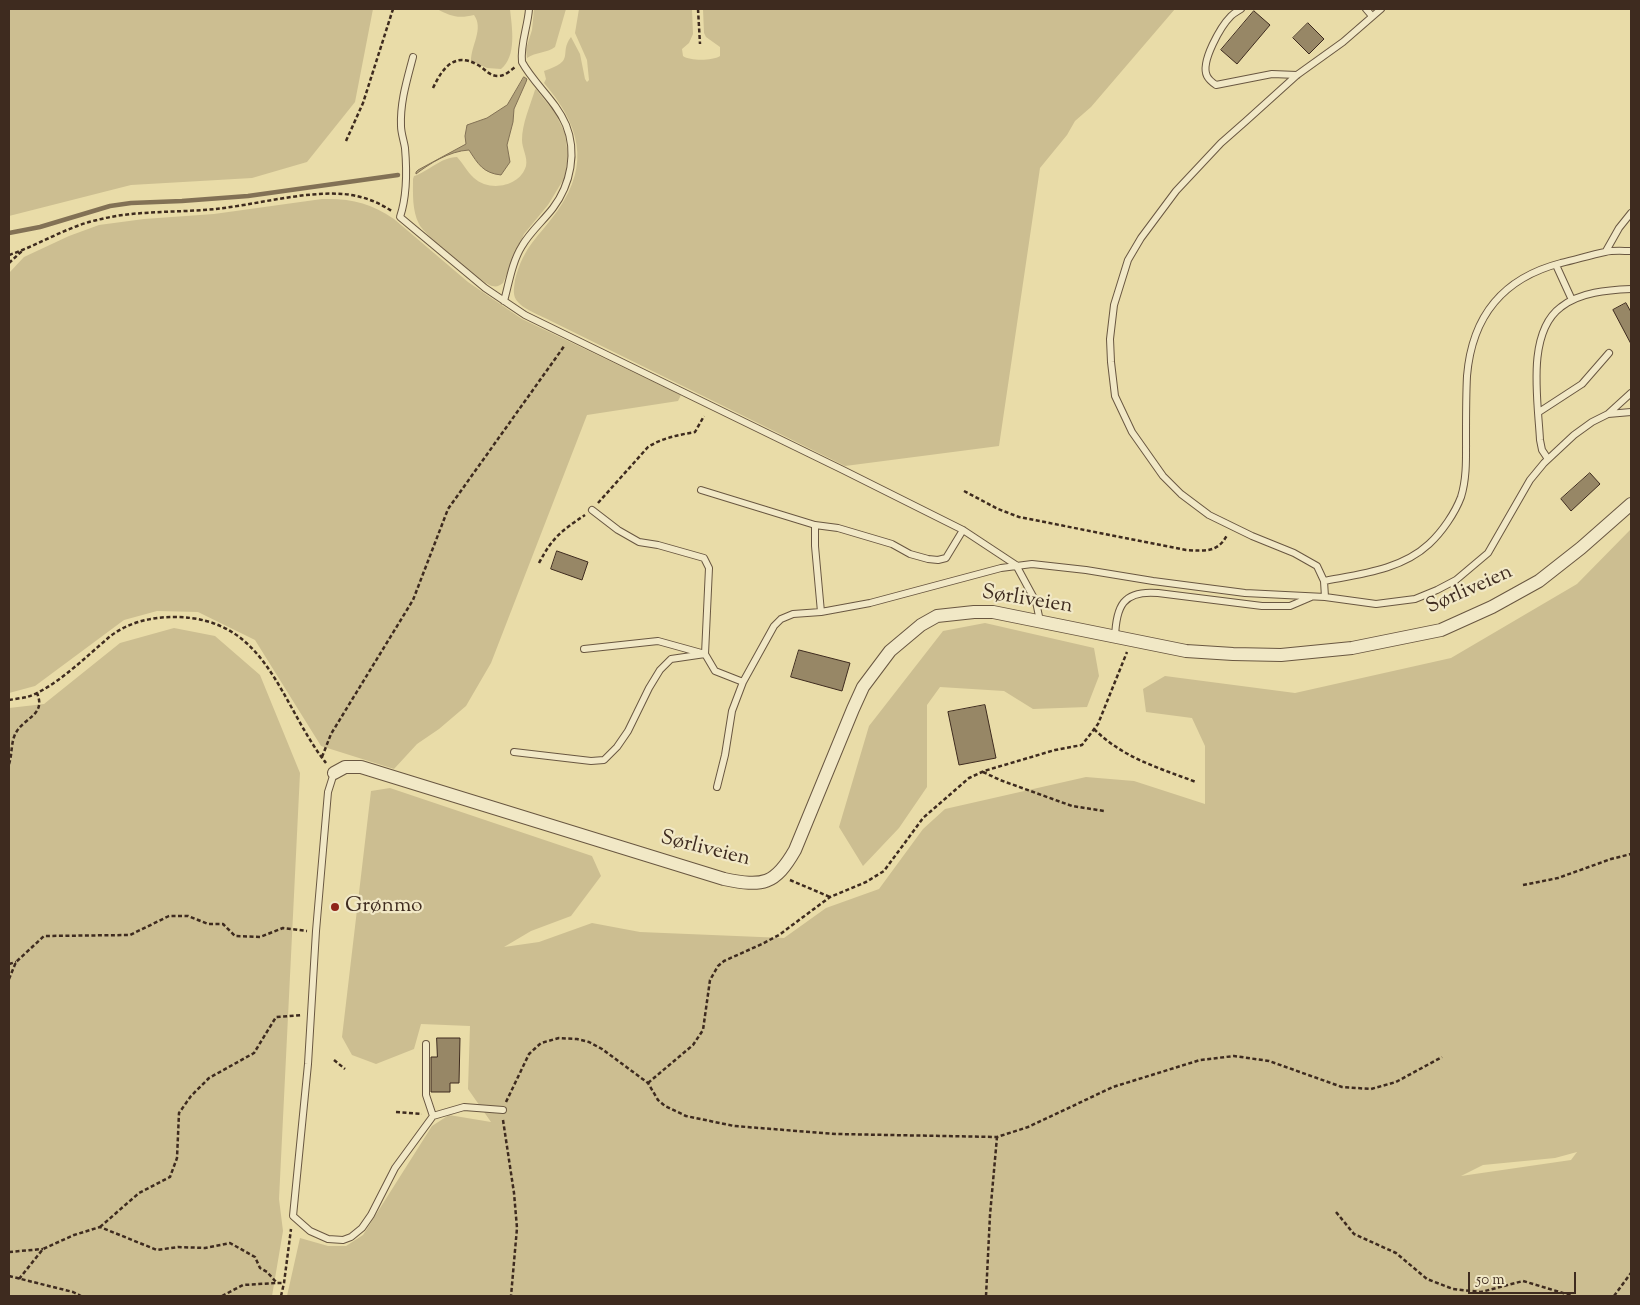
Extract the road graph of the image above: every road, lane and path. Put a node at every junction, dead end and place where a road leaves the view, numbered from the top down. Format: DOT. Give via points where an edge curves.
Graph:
graph roads {
  1 [pos="394,9"];
  2 [pos="529,9"];
  3 [pos="698,9"];
  4 [pos="1241,9"];
  5 [pos="1366,9"];
  6 [pos="1381,9"];
  7 [pos="1372,16"];
  8 [pos="700,44"];
  9 [pos="413,58"];
  10 [pos="522,62"];
  11 [pos="1297,75"];
  12 [pos="433,88"];
  13 [pos="346,141"];
  14 [pos="1631,213"];
  15 [pos="400,217"];
  16 [pos="25,249"];
  17 [pos="1631,251"];
  18 [pos="1606,252"];
  19 [pos="9,255"];
  20 [pos="9,263"];
  21 [pos="1556,265"];
  22 [pos="1631,288"];
  23 [pos="1572,300"];
  24 [pos="504,301"];
  25 [pos="570,338"];
  26 [pos="1609,353"];
  27 [pos="1631,393"];
  28 [pos="1539,412"];
  29 [pos="1631,412"];
  30 [pos="1608,414"];
  31 [pos="704,416"];
  32 [pos="1548,460"];
  33 [pos="701,490"];
  34 [pos="964,491"];
  35 [pos="1631,504"];
  36 [pos="592,510"];
  37 [pos="815,525"];
  38 [pos="1231,527"];
  39 [pos="963,530"];
  40 [pos="539,563"];
  41 [pos="1016,565"];
  42 [pos="1324,581"];
  43 [pos="1312,596"];
  44 [pos="1325,597"];
  45 [pos="821,612"];
  46 [pos="1040,621"];
  47 [pos="1115,638"];
  48 [pos="1131,641"];
  49 [pos="584,649"];
  50 [pos="705,654"];
  51 [pos="743,682"];
  52 [pos="37,693"];
  53 [pos="9,700"];
  54 [pos="1094,729"];
  55 [pos="514,752"];
  56 [pos="322,757"];
  57 [pos="9,764"];
  58 [pos="983,772"];
  59 [pos="334,774"];
  60 [pos="1196,782"];
  61 [pos="717,787"];
  62 [pos="1104,811"];
  63 [pos="1631,854"];
  64 [pos="778,875"];
  65 [pos="1523,885"];
  66 [pos="830,897"];
  67 [pos="316,931"];
  68 [pos="16,962"];
  69 [pos="9,964"];
  70 [pos="9,979"];
  71 [pos="310,1016"];
  72 [pos="426,1044"];
  73 [pos="1442,1057"];
  74 [pos="334,1060"];
  75 [pos="345,1069"];
  76 [pos="648,1083"];
  77 [pos="503,1110"];
  78 [pos="396,1112"];
  79 [pos="433,1116"];
  80 [pos="997,1137"];
  81 [pos="1336,1212"];
  82 [pos="293,1216"];
  83 [pos="100,1227"];
  84 [pos="43,1249"];
  85 [pos="9,1252"];
  86 [pos="1631,1273"];
  87 [pos="9,1276"];
  88 [pos="19,1279"];
  89 [pos="277,1283"];
  90 [pos="284,1283"];
  91 [pos="1480,1294"];
  92 [pos="81,1296"];
  93 [pos="222,1296"];
  94 [pos="281,1296"];
  95 [pos="511,1296"];
  96 [pos="986,1296"];
  97 [pos="1573,1296"];
  98 [pos="1614,1296"];
  1 -- 13 [label="path" via="363,103"];
  2 -- 10 [label="lane"];
  3 -- 8 [label="path"];
  4 -- 11 [label="lane" via="1231,16 1212,45 1206,69 1212,82 1216,85 1272,74"];
  5 -- 7 [label="lane"];
  6 -- 7 [label="lane"];
  7 -- 11 [label="lane" via="1343,42"];
  9 -- 15 [label="lane" via="402,97 406,180"];
  10 -- 12 [label="path" via="499,76 492,76 478,64 451,62 441,72"];
  10 -- 24 [label="lane" via="561,116 570,137 572,156 568,179 560,196 520,249"];
  11 -- 38 [label="lane" via="1221,143 1176,191 1128,260 1114,305 1110,339 1115,396 1132,432 1163,476 1181,494"];
  14 -- 18 [label="lane"];
  15 -- 16 [label="path" via="364,199 346,194 325,194 98,220"];
  15 -- 24 [label="lane" via="454,264"];
  16 -- 19 [label="path"];
  16 -- 20 [label="path"];
  17 -- 18 [label="lane"];
  18 -- 21 [label="lane"];
  21 -- 23 [label="lane"];
  21 -- 42 [label="lane" via="1534,271 1515,282 1499,296 1479,329 1467,375 1464,479 1460,497 1446,523 1430,544 1409,559 1374,572"];
  22 -- 23 [label="lane"];
  23 -- 28 [label="lane" via="1547,321 1539,348"];
  24 -- 25 [label="lane"];
  25 -- 39 [label="lane"];
  25 -- 56 [label="path" via="448,509 413,600 331,734"];
  26 -- 28 [label="lane" via="1582,384"];
  27 -- 30 [label="lane"];
  28 -- 32 [label="lane" via="1542,450"];
  29 -- 30 [label="lane"];
  30 -- 32 [label="lane" via="1574,435"];
  31 -- 36 [label="path" via="695,432 655,442"];
  32 -- 44 [label="lane" via="1530,480 1488,553 1456,580 1415,599 1376,604"];
  33 -- 37 [label="lane"];
  34 -- 38 [label="path" via="1019,517 1186,550 1215,548 1222,543"];
  35 -- 48 [label="street, Sørliveien" via="1539,581 1441,630 1352,648 1281,654 1186,651"];
  36 -- 40 [label="path" via="563,530 549,544"];
  36 -- 50 [label="lane" via="639,542 704,558 709,568"];
  37 -- 39 [label="lane" via="838,528 892,544 928,560 946,558"];
  37 -- 45 [label="lane"];
  38 -- 42 [label="lane" via="1304,558 1317,566"];
  39 -- 41 [label="lane"];
  41 -- 43 [label="lane" via="1086,570 1245,593"];
  41 -- 45 [label="lane" via="870,603"];
  41 -- 46 [label="lane" via="1036,602"];
  42 -- 44 [label="lane"];
  43 -- 44 [label="lane"];
  43 -- 47 [label="lane" via="1290,606 1262,606 1137,593 1118,610"];
  45 -- 51 [label="lane" via="794,614 781,619"];
  46 -- 47 [label="street, Sørliveien"];
  46 -- 64 [label="street, Sørliveien" via="993,612 937,616 890,651 863,687 795,850"];
  47 -- 48 [label="street, Sørliveien"];
  48 -- 54 [label="path"];
  49 -- 50 [label="lane" via="658,641"];
  50 -- 51 [label="lane" via="716,671"];
  50 -- 55 [label="lane" via="671,659 660,670 628,731 604,760"];
  51 -- 61 [label="lane" via="732,711"];
  52 -- 53 [label="path"];
  52 -- 56 [label="path" via="109,637 133,623 160,617 198,618 222,627 254,648"];
  52 -- 57 [label="path" via="40,701 38,712 22,724 14,736"];
  54 -- 58 [label="path" via="1082,745"];
  54 -- 60 [label="path" via="1115,747 1143,763"];
  56 -- 59 [label="path"];
  58 -- 62 [label="path" via="1066,804"];
  58 -- 66 [label="path" via="969,778 923,818 884,871"];
  59 -- 64 [label="street, Sørliveien" via="345,768 360,767 724,879 760,882"];
  59 -- 67 [label="lane" via="328,792"];
  63 -- 65 [label="path" via="1558,878"];
  64 -- 66 [label="path"];
  66 -- 76 [label="path" via="779,935 718,966 708,987 703,1030 693,1045"];
  67 -- 68 [label="path" via="282,928 260,937 235,936 223,924 208,924 188,916 169,916 130,935 44,936"];
  67 -- 71 [label="lane"];
  68 -- 69 [label="path"];
  68 -- 70 [label="path"];
  71 -- 82 [label="lane"];
  71 -- 83 [label="path" via="276,1017 254,1053 209,1078 191,1096 179,1113 176,1158 170,1177 139,1194"];
  72 -- 79 [label="lane" via="426,1095"];
  73 -- 80 [label="path" via="1396,1082 1371,1089 1342,1088 1269,1061 1234,1056 1200,1060 1113,1087 1028,1127"];
  74 -- 75 [label="path"];
  76 -- 77 [label="path" via="589,1042 550,1039 534,1048 525,1058"];
  76 -- 80 [label="path" via="658,1100 673,1111 734,1126 836,1134"];
  77 -- 79 [label="lane" via="464,1106"];
  77 -- 95 [label="path" via="502,1124 517,1228"];
  78 -- 79 [label="path"];
  79 -- 82 [label="lane" via="394,1168 372,1214 357,1233 343,1240 328,1239 310,1231"];
  80 -- 96 [label="path"];
  81 -- 91 [label="path" via="1354,1234 1396,1253 1427,1279 1453,1289"];
  82 -- 90 [label="path"];
  83 -- 84 [label="path"];
  83 -- 89 [label="path" via="156,1250 205,1248 230,1243 255,1257 260,1268"];
  84 -- 85 [label="path"];
  84 -- 88 [label="path"];
  86 -- 98 [label="path"];
  87 -- 88 [label="path"];
  88 -- 92 [label="path"];
  89 -- 90 [label="path"];
  89 -- 93 [label="path" via="243,1285"];
  90 -- 94 [label="path"];
  91 -- 97 [label="path" via="1523,1281"];
}
